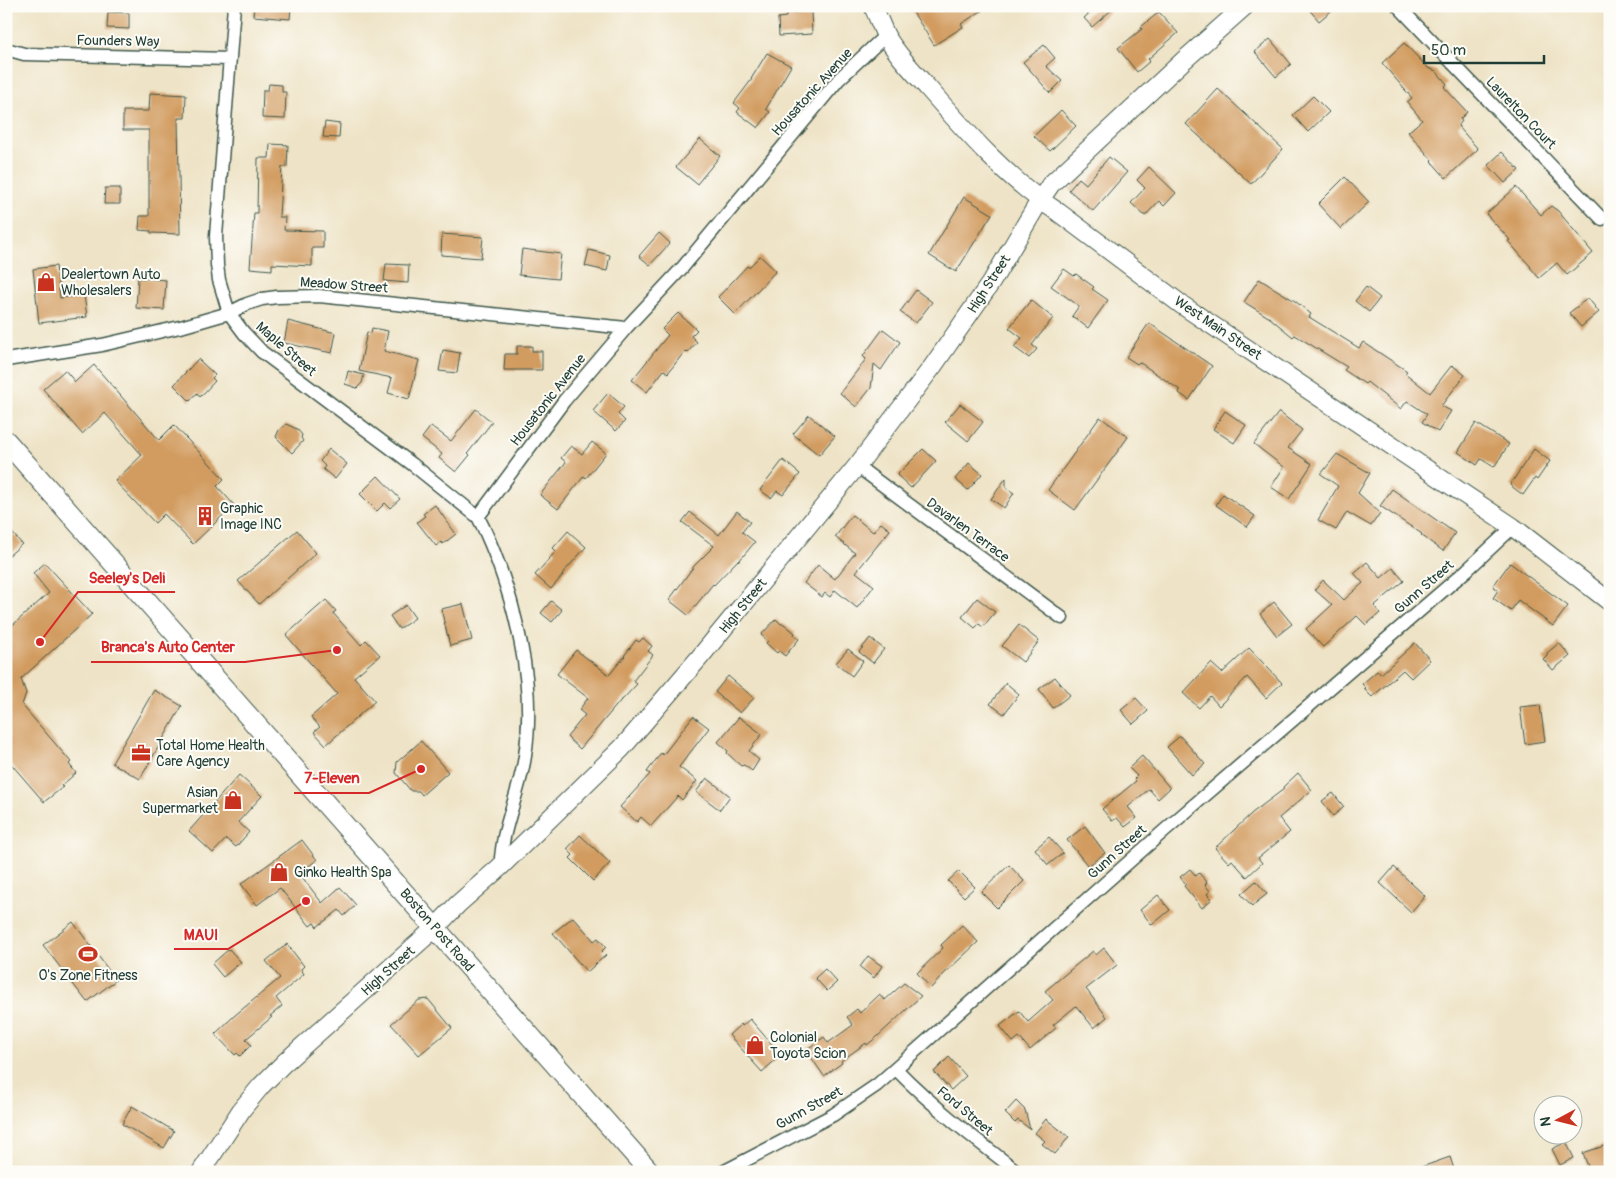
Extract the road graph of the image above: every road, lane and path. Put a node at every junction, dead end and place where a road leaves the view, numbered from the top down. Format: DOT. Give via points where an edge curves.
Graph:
graph roads {
  1 [pos="234,6"];
  2 [pos="873,6"];
  3 [pos="1245,6"];
  4 [pos="1398,6"];
  5 [pos="886,35"];
  6 [pos="6,49"];
  7 [pos="230,59"];
  8 [pos="1040,200"];
  9 [pos="1602,219"];
  10 [pos="229,313"];
  11 [pos="626,328"];
  12 [pos="6,360"];
  13 [pos="6,441"];
  14 [pos="857,466"];
  15 [pos="478,517"];
  16 [pos="1513,527"];
  17 [pos="1610,602"];
  18 [pos="1062,618"];
  19 [pos="500,868"];
  20 [pos="435,928"];
  21 [pos="896,1069"];
  22 [pos="201,1172"];
  23 [pos="650,1172"];
  24 [pos="723,1172"];
  25 [pos="1018,1172"];
  1 -- 7 [label="street, Maple Street"];
  2 -- 5 [label="main road, West Main Street"];
  3 -- 8 [label="main road, High Street" via="1051,184"];
  4 -- 9 [label="street, Laurelton Court"];
  5 -- 8 [label="main road, West Main Street" via="957,122 1016,181"];
  5 -- 11 [label="street, Housatonic Avenue" via="839,79 683,267"];
  6 -- 7 [label="street, Founders Way" via="24,54"];
  7 -- 10 [label="street, Maple Street" via="216,236 219,280"];
  8 -- 14 [label="main road, High Street" via="992,281"];
  8 -- 16 [label="main road, West Main Street" via="1182,304"];
  10 -- 11 [label="street, Meadow Street" via="247,304 277,297 320,296"];
  10 -- 12 [label="street, Meadow Street" via="102,345"];
  10 -- 15 [label="street, Maple Street" via="262,352"];
  11 -- 15 [label="street, Housatonic Avenue" via="564,401"];
  13 -- 20 [label="main road, Boston Post Road"];
  14 -- 18 [label="street, Davarlen Terrace"];
  14 -- 19 [label="main road, High Street" via="622,748"];
  15 -- 19 [label="street" via="497,555 521,640 529,713 525,760 504,837"];
  16 -- 17 [label="main road, West Main Street"];
  16 -- 21 [label="street, Gunn Street"];
  19 -- 20 [label="main road, High Street"];
  20 -- 22 [label="main road, High Street" via="261,1086"];
  20 -- 23 [label="main road, Boston Post Road"];
  21 -- 24 [label="street, Gunn Street" via="833,1115"];
  21 -- 25 [label="street, Ford Street"];
}
